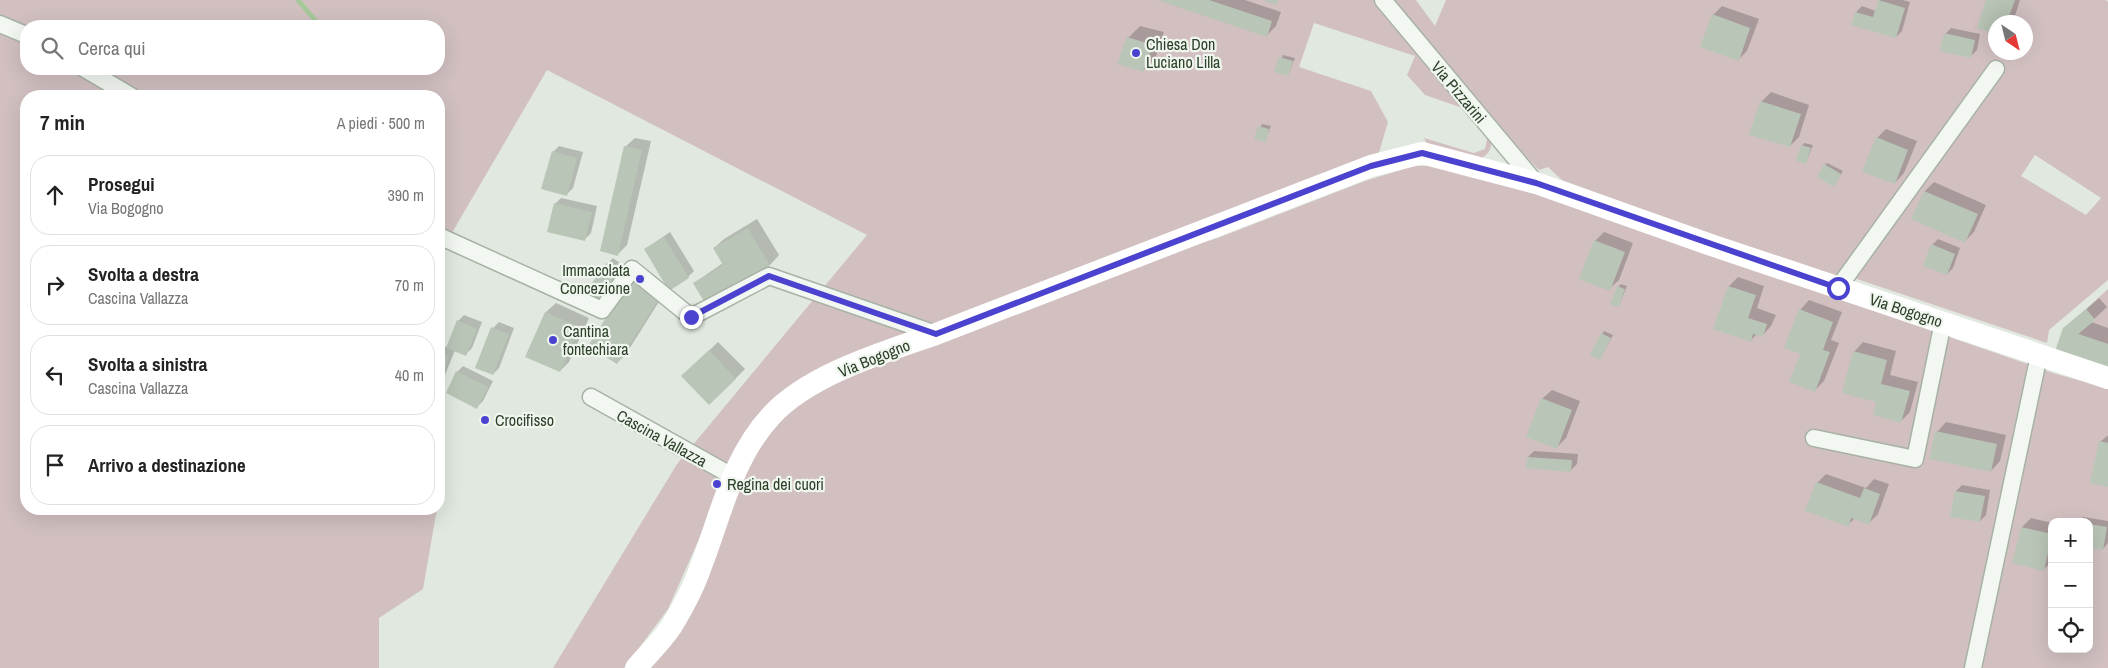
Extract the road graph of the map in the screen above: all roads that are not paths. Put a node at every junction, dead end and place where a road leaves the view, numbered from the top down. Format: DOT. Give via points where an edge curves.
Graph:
graph roads {
  1 [pos="1383,0"];
  2 [pos="0,24"];
  3 [pos="20,32"];
  4 [pos="1996,69"];
  5 [pos="95,75"];
  6 [pos="120,90"];
  7 [pos="1536,183"];
  8 [pos="445,239"];
  9 [pos="1838,288"];
  10 [pos="1943,322"];
  11 [pos="936,334"];
  12 [pos="2039,355"];
  13 [pos="2108,378"];
  14 [pos="591,397"];
  15 [pos="1814,438"];
  16 [pos="734,477"];
  17 [pos="636,668"];
  18 [pos="1973,668"];
  1 -- 7 [label="street, Via Pizzarini"];
  2 -- 3 [label="street"];
  4 -- 9 [label="street"];
  5 -- 6 [label="street"];
  7 -- 9 [label="main road, Via Bogogno"];
  7 -- 11 [label="main road, Via Bogogno" via="1422,153 1371,166"];
  8 -- 11 [label="street" via="603,309 632,269 691,317 769,276"];
  9 -- 10 [label="main road, Via Bogogno"];
  10 -- 12 [label="main road, Via Bogogno"];
  10 -- 15 [label="street" via="1915,459"];
  11 -- 16 [label="main road, Via Bogogno" via="882,352 811,384 772,414 754,436"];
  12 -- 13 [label="main road, Via Bogogno"];
  12 -- 18 [label="street"];
  14 -- 16 [label="street, Cascina Vallazza"];
  16 -- 17 [label="main road, Via Bogogno" via="696,577 670,628"];
}
